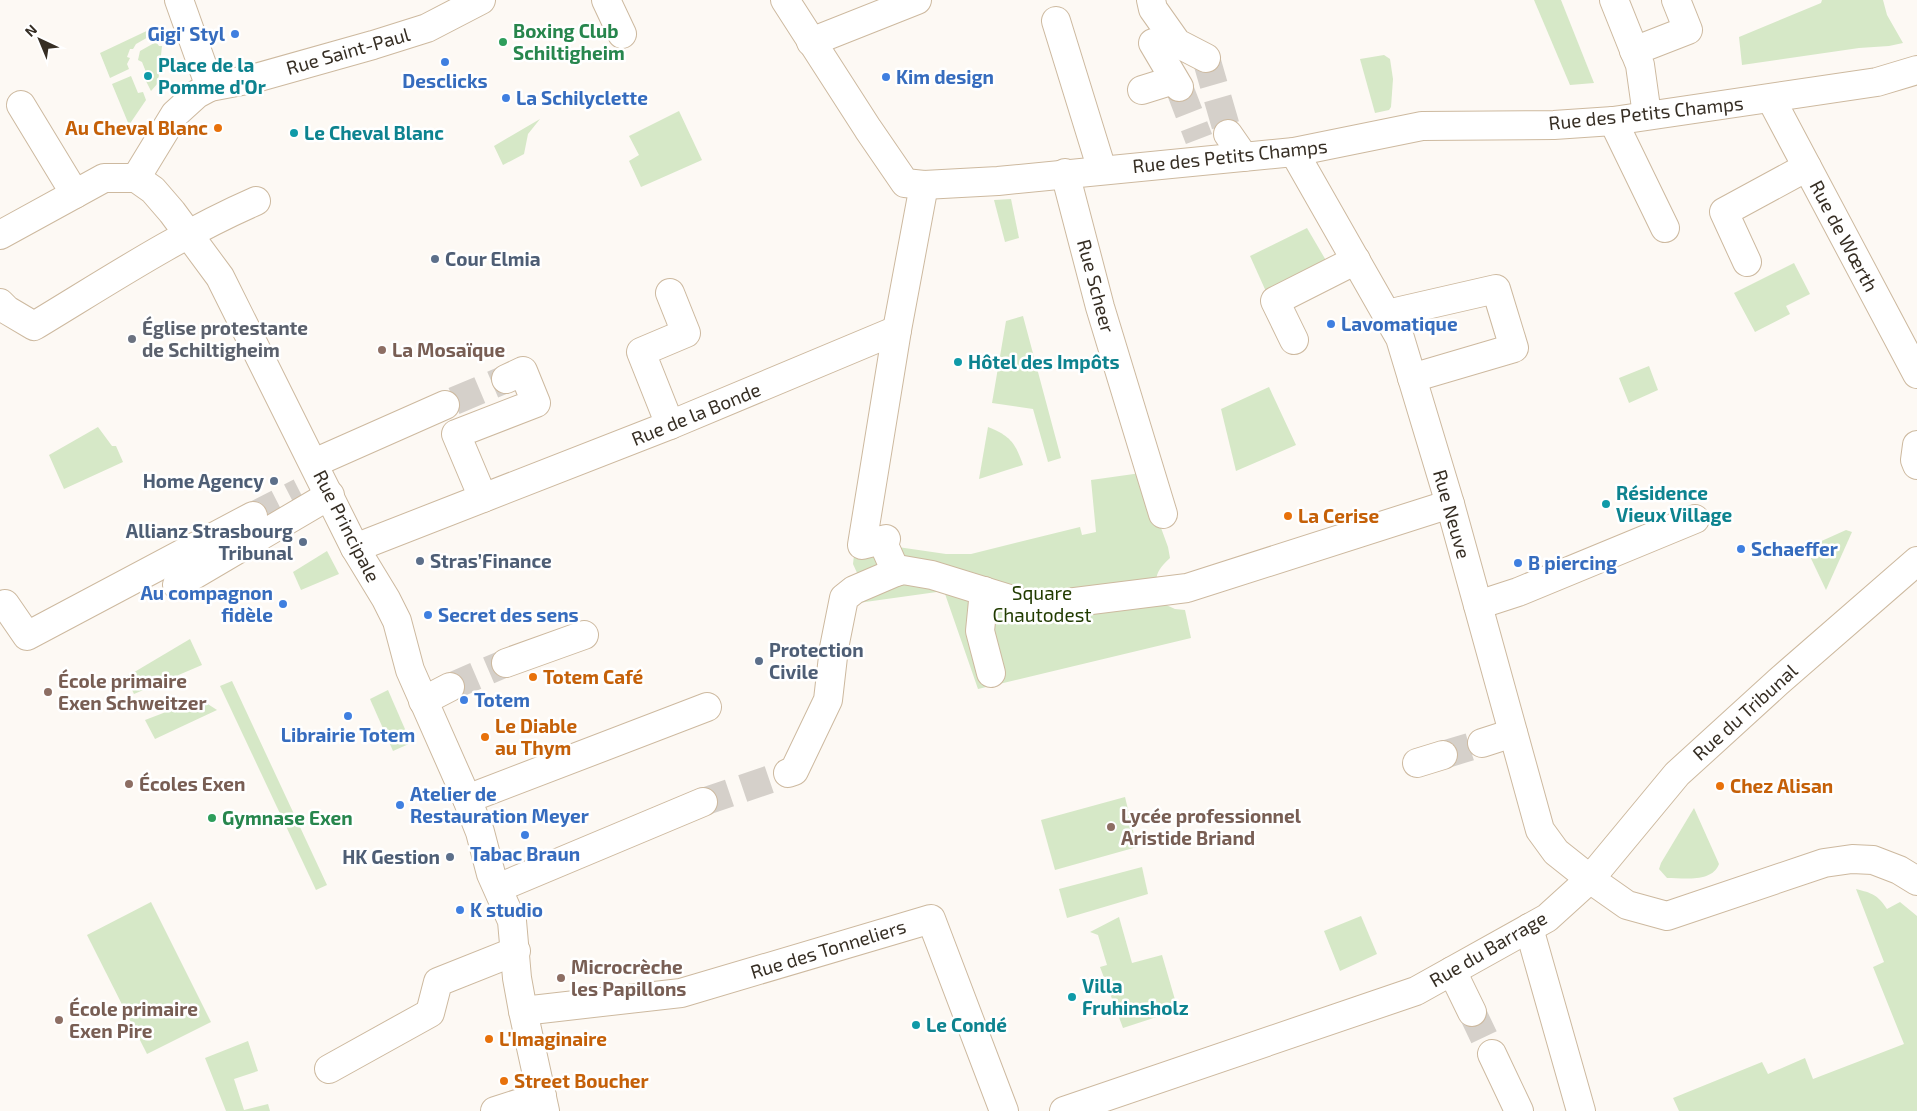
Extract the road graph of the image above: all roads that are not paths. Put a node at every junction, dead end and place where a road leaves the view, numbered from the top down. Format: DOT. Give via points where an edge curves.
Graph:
graph roads {
  1 [pos="481,0"];
  2 [pos="606,0"];
  3 [pos="786,0"];
  4 [pos="917,0"];
  5 [pos="1151,0"];
  6 [pos="1614,0"];
  7 [pos="1676,0"];
  8 [pos="181,1"];
  9 [pos="1056,21"];
  10 [pos="622,34"];
  11 [pos="812,42"];
  12 [pos="1153,43"];
  13 [pos="1634,51"];
  14 [pos="1206,58"];
  15 [pos="1917,70"];
  16 [pos="210,87"];
  17 [pos="1142,90"];
  18 [pos="1771,99"];
  19 [pos="22,105"];
  20 [pos="1648,116"];
  21 [pos="1613,121"];
  22 [pos="1228,134"];
  23 [pos="1294,152"];
  24 [pos="1244,157"];
  25 [pos="1807,167"];
  26 [pos="1102,170"];
  27 [pos="1065,173"];
  28 [pos="136,178"];
  29 [pos="924,185"];
  30 [pos="75,194"];
  31 [pos="256,201"];
  32 [pos="1665,228"];
  33 [pos="188,233"];
  34 [pos="0,235"];
  35 [pos="1356,260"];
  36 [pos="1747,262"];
  37 [pos="670,293"];
  38 [pos="0,303"];
  39 [pos="1387,314"];
  40 [pos="897,330"];
  41 [pos="1294,340"];
  42 [pos="1917,374"];
  43 [pos="1412,378"];
  44 [pos="506,379"];
  45 [pos="670,426"];
  46 [pos="459,442"];
  47 [pos="1917,445"];
  48 [pos="1917,465"];
  49 [pos="317,483"];
  50 [pos="482,498"];
  51 [pos="1450,504"];
  52 [pos="1163,514"];
  53 [pos="252,516"];
  54 [pos="1695,519"];
  55 [pos="355,548"];
  56 [pos="1917,561"];
  57 [pos="896,572"];
  58 [pos="177,584"];
  59 [pos="984,591"];
  60 [pos="5,604"];
  61 [pos="1478,605"];
  62 [pos="584,635"];
  63 [pos="506,663"];
  64 [pos="991,672"];
  65 [pos="450,687"];
  66 [pos="423,701"];
  67 [pos="707,707"];
  68 [pos="1513,734"];
  69 [pos="1482,743"];
  70 [pos="1443,756"];
  71 [pos="1417,763"];
  72 [pos="788,772"];
  73 [pos="467,799"];
  74 [pos="703,802"];
  75 [pos="1911,870"];
  76 [pos="1590,878"];
  77 [pos="498,888"];
  78 [pos="1529,928"];
  79 [pos="516,951"];
  80 [pos="1452,971"];
  81 [pos="523,1011"];
  82 [pos="1472,1012"];
  83 [pos="1492,1054"];
  84 [pos="329,1069"];
  85 [pos="543,1104"];
  86 [pos="495,1111"];
  87 [pos="1004,1111"];
  88 [pos="1064,1111"];
  89 [pos="1519,1111"];
  90 [pos="1581,1111"];
  1 -- 16 [label="street, Rue Saint-Paul" via="427,28 373,46"];
  2 -- 10 [label="street"];
  3 -- 11 [label="street, Rue des Petits Champs"];
  4 -- 11 [label="street"];
  5 -- 14 [label="street" via="1177,43"];
  6 -- 13 [label="street"];
  7 -- 13 [label="street" via="1688,30"];
  8 -- 16 [label="street"];
  9 -- 26 [label="street"];
  11 -- 29 [label="street, Rue des Petits Champs" via="905,183"];
  12 -- 17 [label="street" via="1176,84"];
  13 -- 20 [label="street" via="1640,65"];
  15 -- 18 [label="street, Rue des Petits Champs" via="1877,82"];
  16 -- 28 [label="street" via="190,99 175,114"];
  18 -- 20 [label="street, Rue des Petits Champs"];
  18 -- 25 [label="street, Rue de Wœrth"];
  19 -- 30 [label="street"];
  20 -- 21 [label="street, Rue des Petits Champs"];
  21 -- 23 [label="street, Rue des Petits Champs" via="1422,126"];
  21 -- 32 [label="street" via="1653,179"];
  22 -- 24 [label="street"];
  23 -- 24 [label="street, Rue des Petits Champs"];
  23 -- 35 [label="street, Rue Neuve"];
  24 -- 26 [label="street, Rue des Petits Champs" via="1203,150"];
  25 -- 36 [label="street" via="1724,212"];
  25 -- 42 [label="street, Rue de Wœrth"];
  26 -- 27 [label="street, Rue des Petits Champs"];
  27 -- 29 [label="street, Rue des Petits Champs"];
  27 -- 52 [label="street, Rue Scheer" via="1100,307"];
  28 -- 30 [label="street" via="104,178"];
  28 -- 33 [label="street, Rue Principale" via="152,190"];
  29 -- 40 [label="street"];
  30 -- 34 [label="street"];
  31 -- 33 [label="street"];
  33 -- 38 [label="street" via="34,326"];
  33 -- 49 [label="street, Rue Principale" via="220,278"];
  35 -- 39 [label="street, Rue Neuve"];
  35 -- 41 [label="street" via="1276,301"];
  37 -- 45 [label="street" via="686,333 640,352"];
  39 -- 43 [label="street, Rue Neuve" via="1400,338"];
  39 -- 43 [label="street" via="1496,289 1514,348"];
  40 -- 45 [label="street, Rue de la Bonde"];
  40 -- 57 [label="street" via="862,545 886,539 884,545"];
  43 -- 51 [label="street, Rue Neuve"];
  44 -- 46 [label="street" via="522,371 536,402"];
  45 -- 50 [label="street, Rue de la Bonde"];
  46 -- 49 [label="street" via="449,403"];
  46 -- 50 [label="street"];
  47 -- 48 [label="street"];
  49 -- 55 [label="street, Rue Principale"];
  49 -- 58 [label="street"];
  50 -- 55 [label="street, Rue de la Bonde"];
  51 -- 59 [label="street" via="1187,588 1035,607"];
  51 -- 61 [label="street, Rue Neuve"];
  53 -- 60 [label="street" via="27,636"];
  54 -- 61 [label="street" via="1518,592"];
  55 -- 66 [label="street, Rue Principale" via="397,621 410,670"];
  56 -- 76 [label="street, Rue du Tribunal" via="1677,774"];
  57 -- 59 [label="street" via="903,570 932,575"];
  57 -- 72 [label="street" via="854,590 844,598 828,700 794,771"];
  59 -- 64 [label="street" via="980,631"];
  61 -- 68 [label="street, Rue Neuve"];
  62 -- 63 [label="street"];
  65 -- 66 [label="street"];
  66 -- 73 [label="street, Rue Principale"];
  67 -- 73 [label="street"];
  68 -- 69 [label="street"];
  68 -- 76 [label="street, Rue Neuve" via="1540,830 1556,852"];
  70 -- 71 [label="street"];
  73 -- 77 [label="street, Rue Principale"];
  74 -- 77 [label="street"];
  75 -- 76 [label="street" via="1874,860 1824,863 1667,916 1627,904"];
  76 -- 78 [label="street, Rue du Barrage" via="1547,918"];
  77 -- 79 [label="street, Rue Principale" via="512,921"];
  78 -- 80 [label="street, Rue du Barrage"];
  78 -- 90 [label="street"];
  79 -- 81 [label="street, Rue Principale"];
  79 -- 84 [label="street" via="438,982 430,1013"];
  80 -- 82 [label="street"];
  80 -- 88 [label="street, Rue du Barrage" via="1416,991"];
  81 -- 85 [label="street, Rue Principale"];
  81 -- 87 [label="street, Rue des Tonneliers" via="681,993 931,918"];
  83 -- 89 [label="street"];
  85 -- 86 [label="street"];
}
